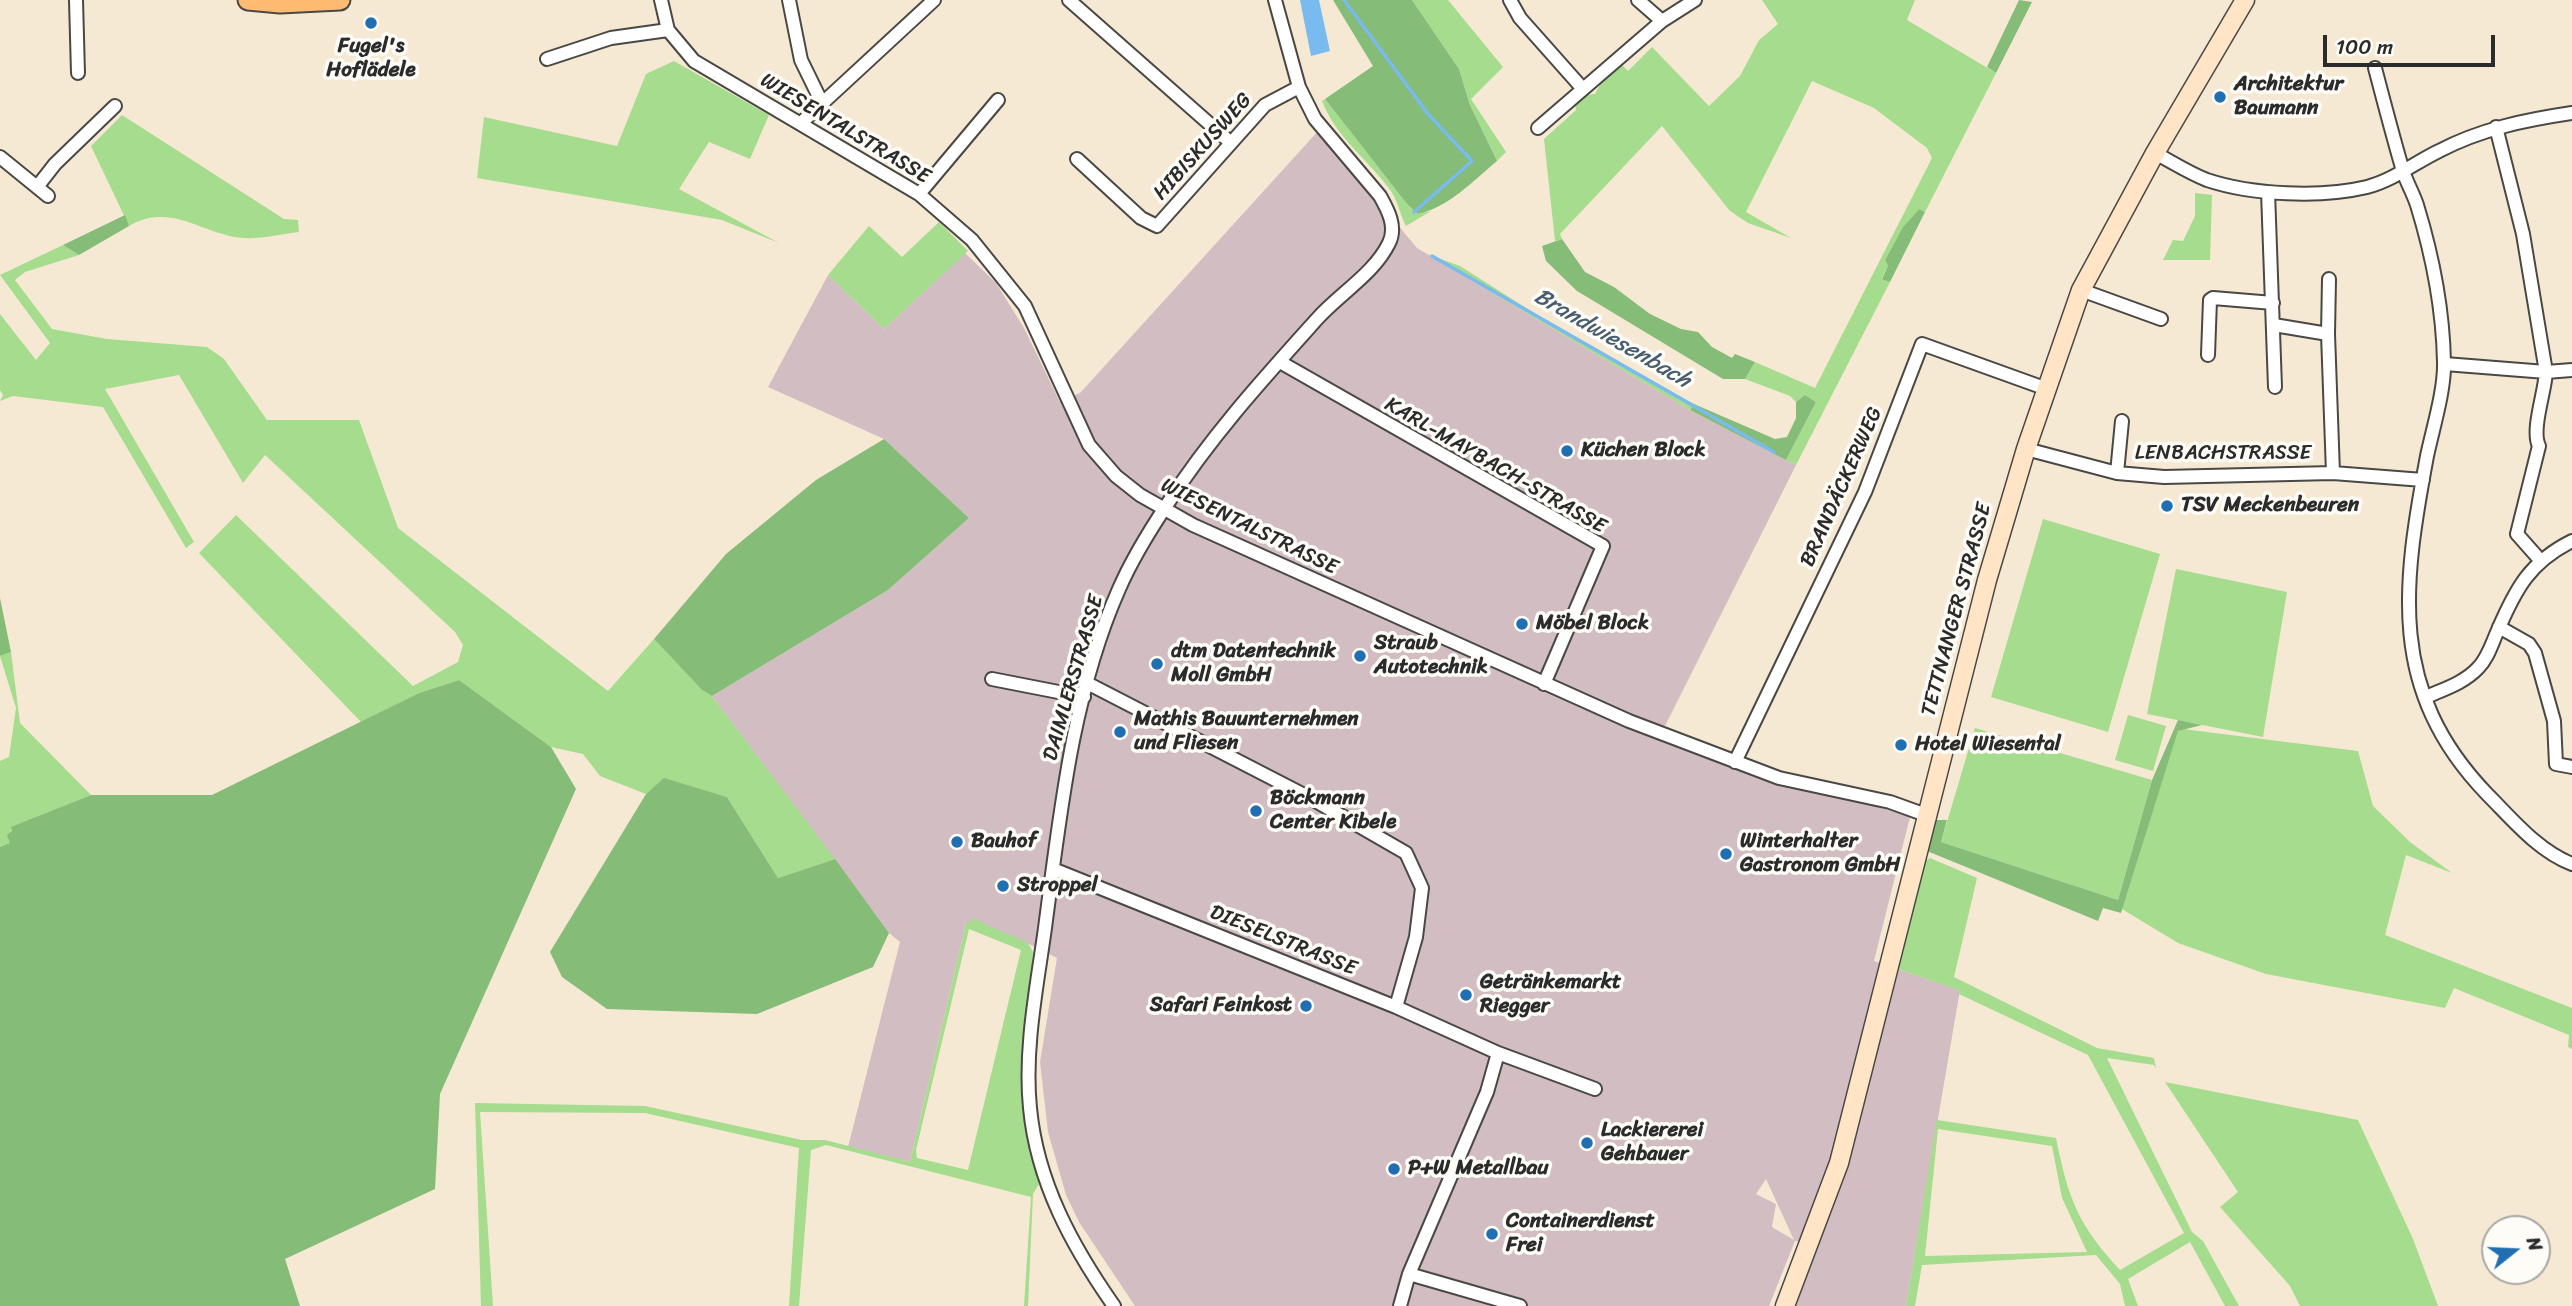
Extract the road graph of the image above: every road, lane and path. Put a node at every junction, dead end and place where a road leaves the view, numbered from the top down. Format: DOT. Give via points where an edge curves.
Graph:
graph roads {
  1 [pos="76,0"];
  2 [pos="248,0"];
  3 [pos="340,0"];
  4 [pos="661,0"];
  5 [pos="789,0"];
  6 [pos="934,0"];
  7 [pos="1069,0"];
  8 [pos="1275,0"];
  9 [pos="1510,0"];
  10 [pos="1637,0"];
  11 [pos="1695,0"];
  12 [pos="2245,0"];
  13 [pos="1662,21"];
  14 [pos="668,30"];
  15 [pos="547,59"];
  16 [pos="2375,68"];
  17 [pos="78,74"];
  18 [pos="1299,87"];
  19 [pos="1583,89"];
  20 [pos="998,100"];
  21 [pos="822,103"];
  22 [pos="115,106"];
  23 [pos="2572,113"];
  24 [pos="801,123"];
  25 [pos="2496,127"];
  26 [pos="1538,128"];
  27 [pos="1230,142"];
  28 [pos="2155,153"];
  29 [pos="0,157"];
  30 [pos="1076,159"];
  31 [pos="2404,173"];
  32 [pos="37,187"];
  33 [pos="2268,192"];
  34 [pos="919,194"];
  35 [pos="48,195"];
  36 [pos="2329,279"];
  37 [pos="2081,290"];
  38 [pos="2273,303"];
  39 [pos="2161,319"];
  40 [pos="2274,325"];
  41 [pos="2328,334"];
  42 [pos="2208,355"];
  43 [pos="1280,362"];
  44 [pos="2445,364"];
  45 [pos="2572,370"];
  46 [pos="2546,372"];
  47 [pos="2275,387"];
  48 [pos="2047,389"];
  49 [pos="2122,421"];
  50 [pos="2026,449"];
  51 [pos="2117,472"];
  52 [pos="2333,473"];
  53 [pos="2423,480"];
  54 [pos="1164,509"];
  55 [pos="2572,541"];
  56 [pos="2540,559"];
  57 [pos="2499,627"];
  58 [pos="992,679"];
  59 [pos="1087,683"];
  60 [pos="1544,684"];
  61 [pos="1084,697"];
  62 [pos="2426,697"];
  63 [pos="1735,762"];
  64 [pos="2572,766"];
  65 [pos="1926,816"];
  66 [pos="2572,864"];
  67 [pos="1053,869"];
  68 [pos="1396,1007"];
  69 [pos="1497,1053"];
  70 [pos="1595,1090"];
  71 [pos="1409,1274"];
  72 [pos="1114,1306"];
  73 [pos="1401,1306"];
  74 [pos="1520,1306"];
  75 [pos="1785,1306"];
  1 -- 17 [label="street"];
  2 -- 3 [label="main road"];
  4 -- 14 [label="street, WIESENTALSTRASSE"];
  5 -- 21 [label="street" via="801,60"];
  6 -- 21 [label="street"];
  7 -- 27 [label="street"];
  8 -- 18 [label="street, DAIMLERSTRASSE"];
  9 -- 19 [label="street" via="1520,18"];
  10 -- 13 [label="street"];
  11 -- 13 [label="street"];
  12 -- 28 [label="main road, TETTNANGER STRASSE"];
  13 -- 19 [label="street"];
  14 -- 15 [label="street" via="611,38"];
  14 -- 24 [label="street, WIESENTALSTRASSE" via="694,61"];
  16 -- 31 [label="street"];
  18 -- 27 [label="street, HIBISKUSWEG" via="1265,105"];
  18 -- 43 [label="street, DAIMLERSTRASSE" via="1315,119 1380,196 1392,229 1388,246"];
  19 -- 26 [label="street"];
  20 -- 34 [label="street"];
  21 -- 24 [label="street"];
  22 -- 32 [label="street"];
  23 -- 25 [label="street"];
  24 -- 34 [label="street, WIESENTALSTRASSE"];
  25 -- 31 [label="street" via="2438,151"];
  25 -- 46 [label="street" via="2523,234"];
  27 -- 30 [label="street, HIBISKUSWEG" via="1157,226 1141,218"];
  28 -- 33 [label="street" via="2205,179"];
  28 -- 37 [label="main road, TETTNANGER STRASSE"];
  29 -- 32 [label="street"];
  31 -- 33 [label="street" via="2367,187"];
  31 -- 44 [label="street" via="2417,205 2434,280"];
  32 -- 35 [label="street"];
  33 -- 38 [label="street"];
  34 -- 54 [label="street, WIESENTALSTRASSE" via="972,240 1025,306 1089,444 1116,476"];
  36 -- 41 [label="street"];
  37 -- 39 [label="street"];
  37 -- 48 [label="main road, TETTNANGER STRASSE"];
  38 -- 40 [label="street"];
  38 -- 42 [label="street" via="2210,300"];
  40 -- 41 [label="street"];
  40 -- 47 [label="street"];
  41 -- 52 [label="street"];
  43 -- 54 [label="street, DAIMLERSTRASSE" via="1234,412"];
  43 -- 60 [label="street, KARL-MAYBACH-STRASSE" via="1604,546"];
  44 -- 46 [label="street"];
  44 -- 53 [label="street"];
  45 -- 46 [label="street"];
  46 -- 56 [label="street" via="2535,437 2539,446 2517,534"];
  48 -- 50 [label="main road, TETTNANGER STRASSE"];
  48 -- 63 [label="street, BRANDÄCKERWEG" via="1922,344 1865,492"];
  49 -- 51 [label="street"];
  50 -- 51 [label="street, LENBACHSTRASSE"];
  50 -- 65 [label="main road, TETTNANGER STRASSE"];
  51 -- 52 [label="street, LENBACHSTRASSE" via="2164,477"];
  52 -- 53 [label="street, LENBACHSTRASSE"];
  53 -- 62 [label="street" via="2412,540 2408,626 2413,663"];
  54 -- 59 [label="street, DAIMLERSTRASSE" via="1119,590"];
  54 -- 60 [label="street, WIESENTALSTRASSE"];
  55 -- 56 [label="street"];
  56 -- 57 [label="street" via="2515,590"];
  57 -- 62 [label="street" via="2477,669 2457,684"];
  57 -- 64 [label="street" via="2529,644 2535,653 2554,721 2556,765"];
  58 -- 61 [label="street"];
  59 -- 61 [label="street, DAIMLERSTRASSE"];
  59 -- 68 [label="street" via="1314,800 1406,853 1422,888 1416,937"];
  60 -- 63 [label="street, WIESENTALSTRASSE"];
  61 -- 67 [label="street, DAIMLERSTRASSE" via="1064,782"];
  62 -- 66 [label="street" via="2443,736 2472,778 2519,827"];
  63 -- 65 [label="street, WIESENTALSTRASSE"];
  65 -- 75 [label="main road, TETTNANGER STRASSE" via="1839,1163"];
  67 -- 68 [label="street, DIESELSTRASSE"];
  67 -- 72 [label="street, DAIMLERSTRASSE" via="1031,1044 1030,1108 1051,1194 1084,1263"];
  68 -- 69 [label="street, DIESELSTRASSE"];
  69 -- 70 [label="street, DIESELSTRASSE"];
  69 -- 71 [label="street" via="1486,1092"];
  71 -- 73 [label="street"];
  71 -- 74 [label="street"];
}
